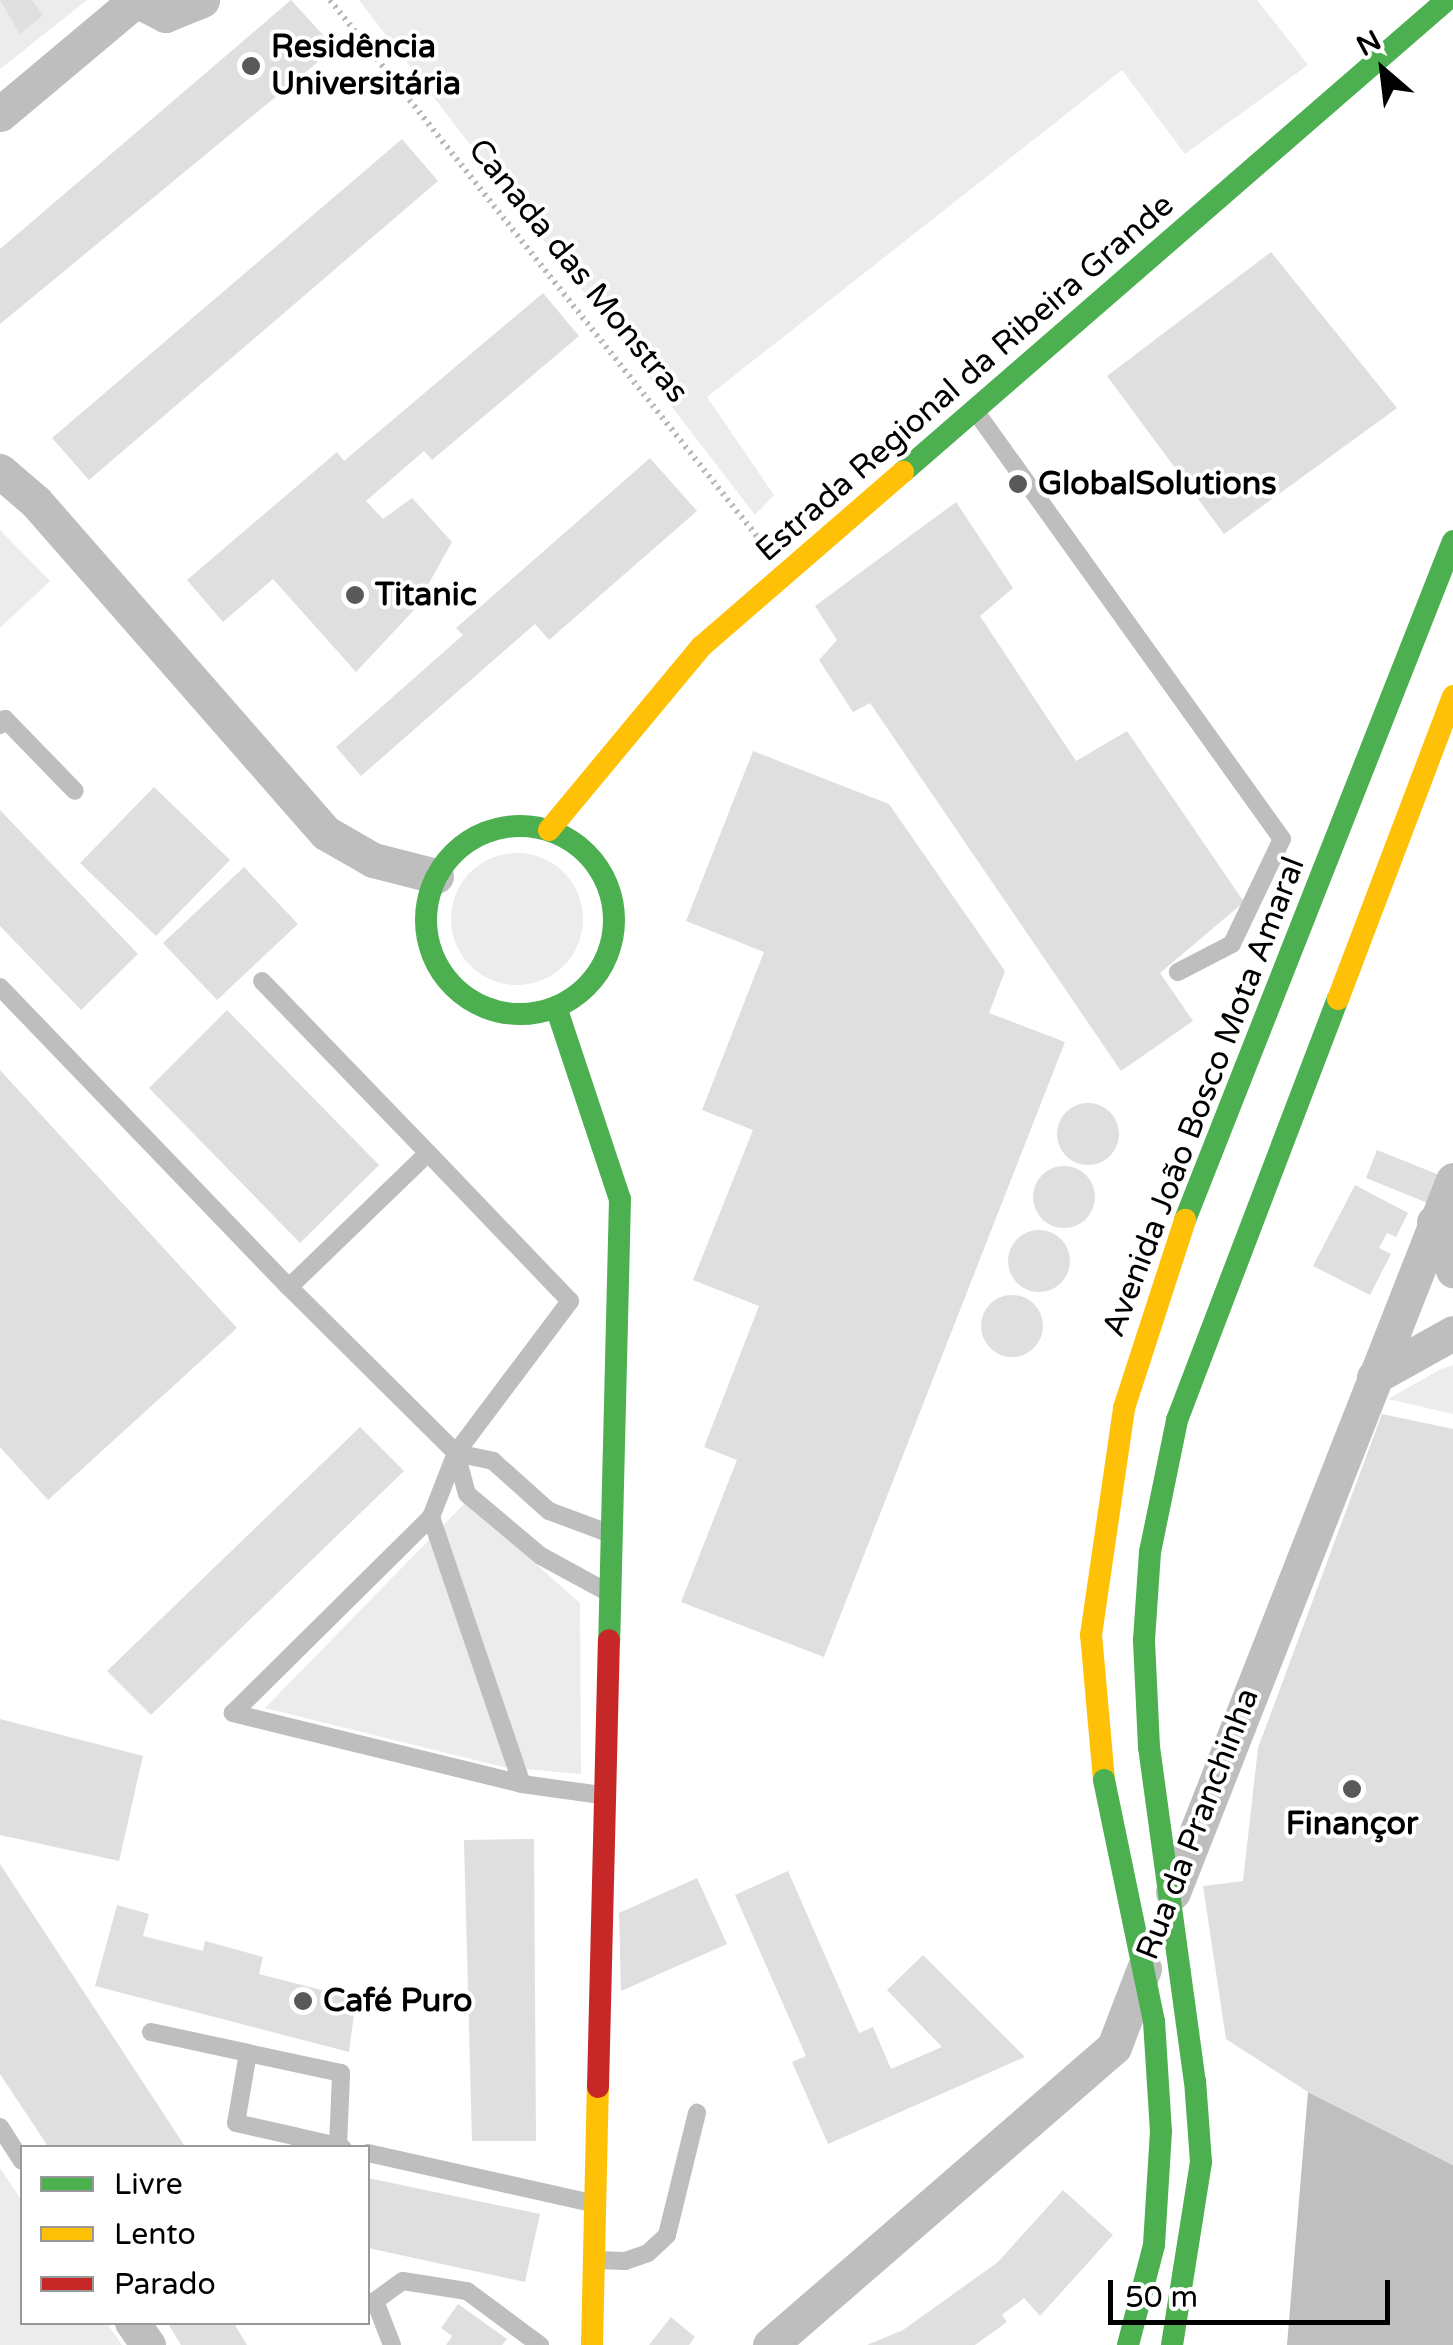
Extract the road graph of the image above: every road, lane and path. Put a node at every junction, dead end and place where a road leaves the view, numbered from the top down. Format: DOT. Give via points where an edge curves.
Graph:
graph roads {
  1 [pos="136,0"];
  2 [pos="202,0"];
  3 [pos="330,0"];
  4 [pos="1447,0"];
  5 [pos="0,114"];
  6 [pos="976,411"];
  7 [pos="0,471"];
  8 [pos="1453,541"];
  9 [pos="786,574"];
  10 [pos="1453,696"];
  11 [pos="0,724"];
  12 [pos="74,791"];
  13 [pos="550,830"];
  14 [pos="436,876"];
  15 [pos="1178,972"];
  16 [pos="262,980"];
  17 [pos="0,987"];
  18 [pos="556,1008"];
  19 [pos="428,1153"];
  20 [pos="1446,1198"];
  21 [pos="1453,1270"];
  22 [pos="289,1287"];
  23 [pos="592,1307"];
  24 [pos="1453,1333"];
  25 [pos="1374,1377"];
  26 [pos="456,1454"];
  27 [pos="430,1516"];
  28 [pos="614,1534"];
  29 [pos="612,1594"];
  30 [pos="522,1784"];
  31 [pos="609,1796"];
  32 [pos="150,2032"];
  33 [pos="248,2053"];
  34 [pos="698,2114"];
  35 [pos="0,2126"];
  36 [pos="332,2145"];
  37 [pos="341,2145"];
  38 [pos="370,2153"];
  39 [pos="20,2158"];
  40 [pos="592,2203"];
  41 [pos="590,2259"];
  42 [pos="392,2345"];
  43 [pos="540,2345"];
  44 [pos="592,2345"];
  45 [pos="770,2345"];
  46 [pos="1128,2345"];
  47 [pos="1172,2345"];
  1 -- 2 [label="street" via="165,14"];
  1 -- 5 [label="street"];
  3 -- 9 [label="path, Canada das Monstras"];
  4 -- 6 [label="main road, Estrada Regional da Ribeira Grande"];
  6 -- 9 [label="main road, Estrada Regional da Ribeira Grande"];
  6 -- 15 [label="lane" via="1282,840 1232,944"];
  7 -- 14 [label="street" via="36,502 326,833 373,860"];
  8 -- 46 [label="main road, Avenida João Bosco Mota Amaral, bridge" via="1185,1222 1124,1408 1091,1636 1104,1780 1154,2020 1161,2131 1154,2244"];
  9 -- 13 [label="main road, Estrada Regional da Ribeira Grande" via="702,646"];
  10 -- 47 [label="main road, bridge" via="1177,1420 1150,1552 1144,1640 1149,1748 1195,2080 1200,2162"];
  11 -- 12 [label="lane" via="5,720"];
  13 -- 14 [label="main road" via="490,830 461,846"];
  13 -- 18 [label="main road" via="591,856 611,893 615,925 601,969"];
  14 -- 18 [label="main road" via="426,931 435,962 452,986 479,1006 510,1014"];
  16 -- 19 [label="lane"];
  17 -- 22 [label="lane"];
  18 -- 23 [label="main road" via="620,1198"];
  19 -- 22 [label="lane"];
  19 -- 23 [label="lane"];
  20 -- 21 [label="street"];
  20 -- 25 [label="street, Rua da Pranchinha"];
  22 -- 26 [label="lane"];
  23 -- 26 [label="lane"];
  23 -- 28 [label="main road"];
  24 -- 25 [label="street"];
  25 -- 45 [label="street, Rua da Pranchinha" via="1114,2047"];
  26 -- 27 [label="lane"];
  26 -- 28 [label="lane" via="493,1461 549,1512 592,1532"];
  26 -- 29 [label="lane" via="467,1494 542,1556"];
  27 -- 30 [label="lane"];
  27 -- 30 [label="lane" via="233,1713"];
  28 -- 29 [label="main road"];
  29 -- 31 [label="main road"];
  30 -- 31 [label="lane"];
  31 -- 40 [label="main road"];
  32 -- 33 [label="lane"];
  33 -- 36 [label="lane" via="236,2123"];
  33 -- 37 [label="lane" via="341,2073"];
  34 -- 41 [label="lane" via="667,2235 648,2253 625,2261"];
  35 -- 39 [label="lane"];
  38 -- 40 [label="lane"];
  40 -- 41 [label="main road"];
  41 -- 44 [label="main road"];
  42 -- 43 [label="lane" via="375,2300 403,2281 467,2291"];
}
